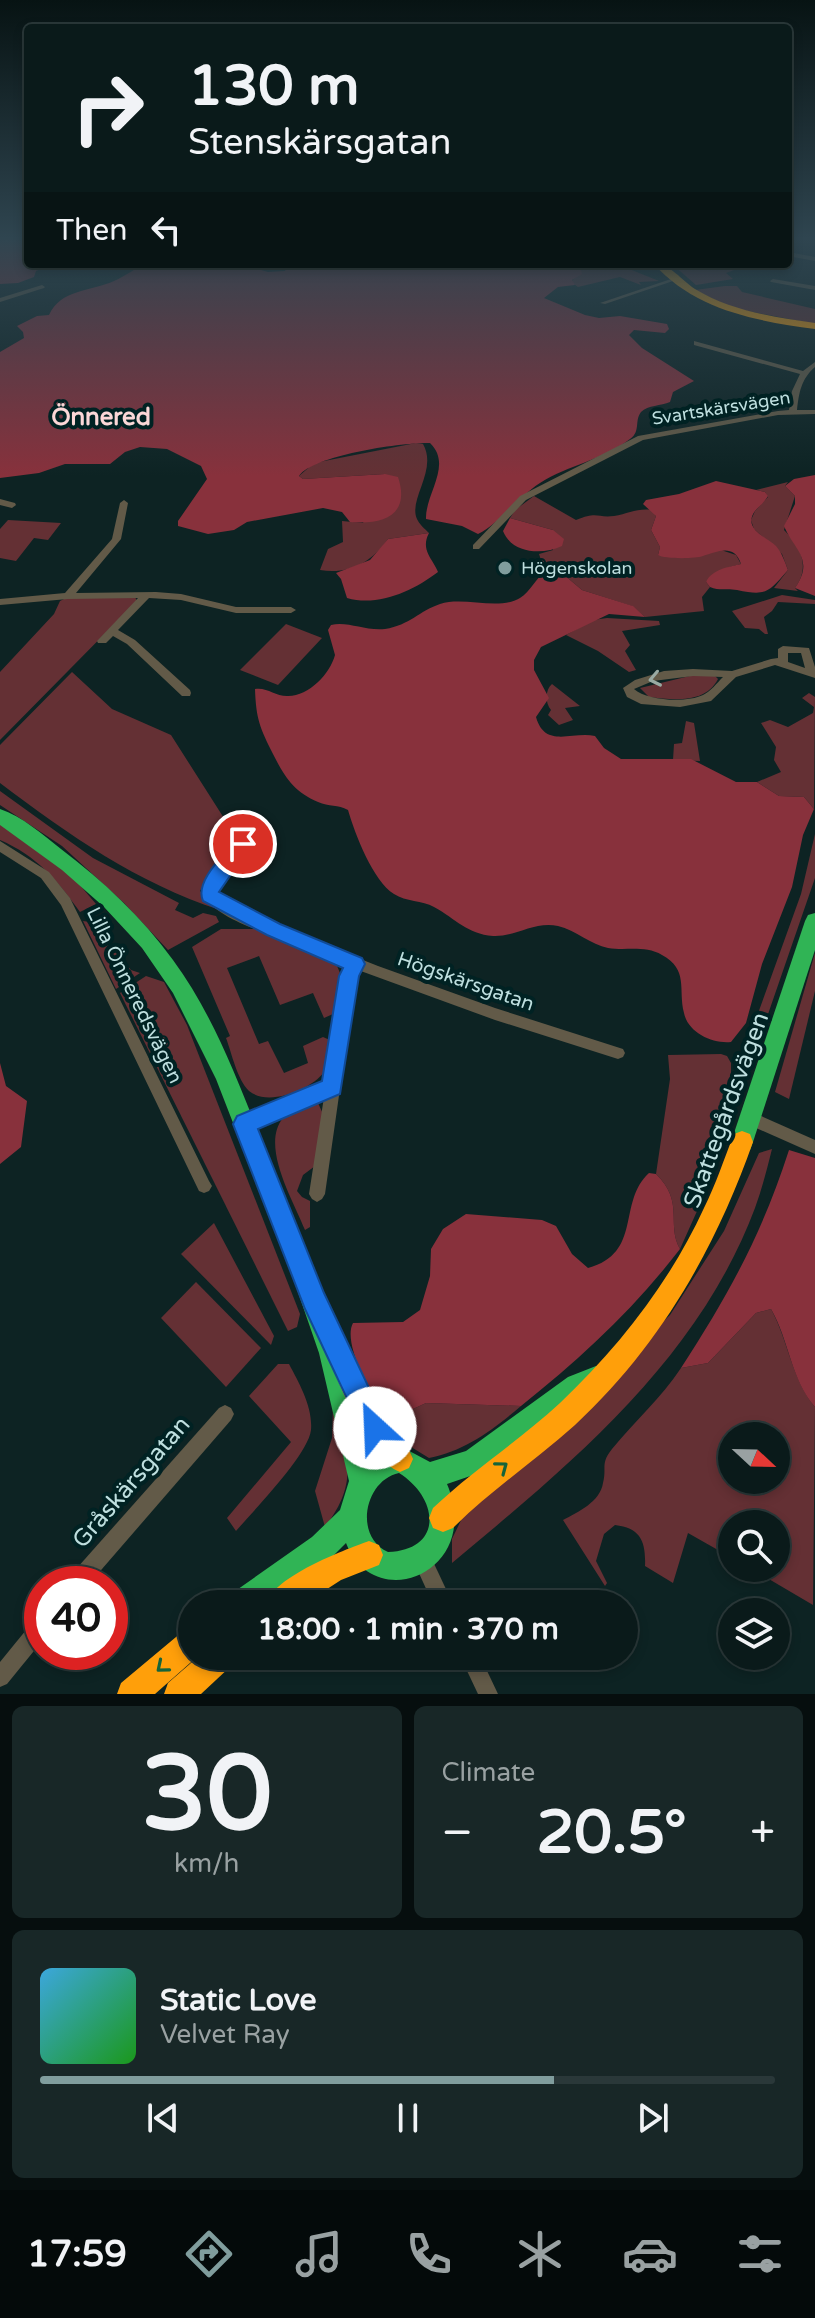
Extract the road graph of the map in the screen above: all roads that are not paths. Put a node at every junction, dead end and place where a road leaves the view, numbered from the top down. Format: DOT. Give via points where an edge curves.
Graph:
graph roads {
  1 [pos="775,318"];
  2 [pos="815,326"];
  3 [pos="697,343"];
  4 [pos="815,364"];
  5 [pos="803,373"];
  6 [pos="793,411"];
  7 [pos="815,412"];
  8 [pos="0,502"];
  9 [pos="124,503"];
  10 [pos="12,505"];
  11 [pos="476,547"];
  12 [pos="147,595"];
  13 [pos="68,596"];
  14 [pos="0,602"];
  15 [pos="291,610"];
  16 [pos="112,631"];
  17 [pos="102,641"];
  18 [pos="808,649"];
  19 [pos="783,662"];
  20 [pos="732,675"];
  21 [pos="814,675"];
  22 [pos="186,693"];
  23 [pos="0,816"];
  24 [pos="259,827"];
  25 [pos="0,846"];
  26 [pos="815,921"];
  27 [pos="355,964"];
  28 [pos="618,1053"];
  29 [pos="332,1087"];
  30 [pos="752,1119"];
  31 [pos="244,1124"];
  32 [pos="815,1147"];
  33 [pos="204,1186"];
  34 [pos="317,1194"];
  35 [pos="314,1300"];
  36 [pos="598,1378"];
  37 [pos="225,1414"];
  38 [pos="400,1459"];
  39 [pos="430,1475"];
  40 [pos="362,1479"];
  41 [pos="352,1518"];
  42 [pos="443,1518"];
  43 [pos="369,1555"];
  44 [pos="422,1559"];
  45 [pos="92,1566"];
  46 [pos="261,1590"];
  47 [pos="300,1590"];
  48 [pos="436,1590"];
  49 [pos="24,1648"];
  50 [pos="178,1654"];
  51 [pos="206,1670"];
  52 [pos="477,1670"];
  53 [pos="0,1677"];
  54 [pos="132,1694"];
  55 [pos="179,1694"];
  56 [pos="488,1694"];
  1 -- 2 [label="street"];
  3 -- 5 [label="street"];
  4 -- 5 [label="street"];
  5 -- 6 [label="street"];
  6 -- 7 [label="street, Svartskärsvägen"];
  6 -- 11 [label="street, Svartskärsvägen" via="641,438 523,498"];
  8 -- 10 [label="street"];
  9 -- 13 [label="street" via="116,539"];
  12 -- 13 [label="street"];
  12 -- 15 [label="street" via="236,610"];
  12 -- 16 [label="street"];
  13 -- 14 [label="street"];
  16 -- 17 [label="street"];
  16 -- 22 [label="street"];
  18 -- 19 [label="street" via="783,649"];
  18 -- 21 [label="street"];
  19 -- 20 [label="street"];
  19 -- 21 [label="street"];
  20 -- 20 [label="street, one-way" via="690,671 628,688 645,701 696,701"];
  23 -- 31 [label="street" via="80,873 157,954 202,1023"];
  24 -- 27 [label="street, Högskärsgatan" via="215,880 209,896"];
  25 -- 33 [label="street, Lilla Önneredsvägen" via="45,875 66,902"];
  26 -- 30 [label="street, Skattegårdsvägen"];
  27 -- 28 [label="street, Högskärsgatan"];
  27 -- 29 [label="street"];
  29 -- 31 [label="street"];
  29 -- 34 [label="street"];
  30 -- 32 [label="street"];
  30 -- 36 [label="street, Skattegårdsvägen" via="726,1191 687,1269 652,1321"];
  31 -- 35 [label="street"];
  35 -- 38 [label="street" via="375,1428"];
  35 -- 40 [label="street" via="349,1412"];
  36 -- 39 [label="street, Skattegårdsvägen" via="577,1386 473,1463"];
  42 -- 36 [label="street, Skattegårdsvägen, one-way" via="559,1422"];
  37 -- 45 [label="street, Gråskärsgatan"];
  38 -- 39 [label="street"];
  38 -- 40 [label="street" via="380,1463"];
  39 -- 42 [label="street" via="440,1493"];
  40 -- 41 [label="street"];
  41 -- 43 [label="street"];
  41 -- 46 [label="street" via="322,1547"];
  42 -- 44 [label="street, Skattegårdsvägen" via="436,1542"];
  43 -- 44 [label="street" via="400,1567"];
  43 -- 47 [label="street" via="332,1569"];
  44 -- 48 [label="street"];
  49 -- 53 [label="street"];
  50 -- 54 [label="street, one-way"];
  51 -- 55 [label="street"];
  52 -- 56 [label="street"];
}
